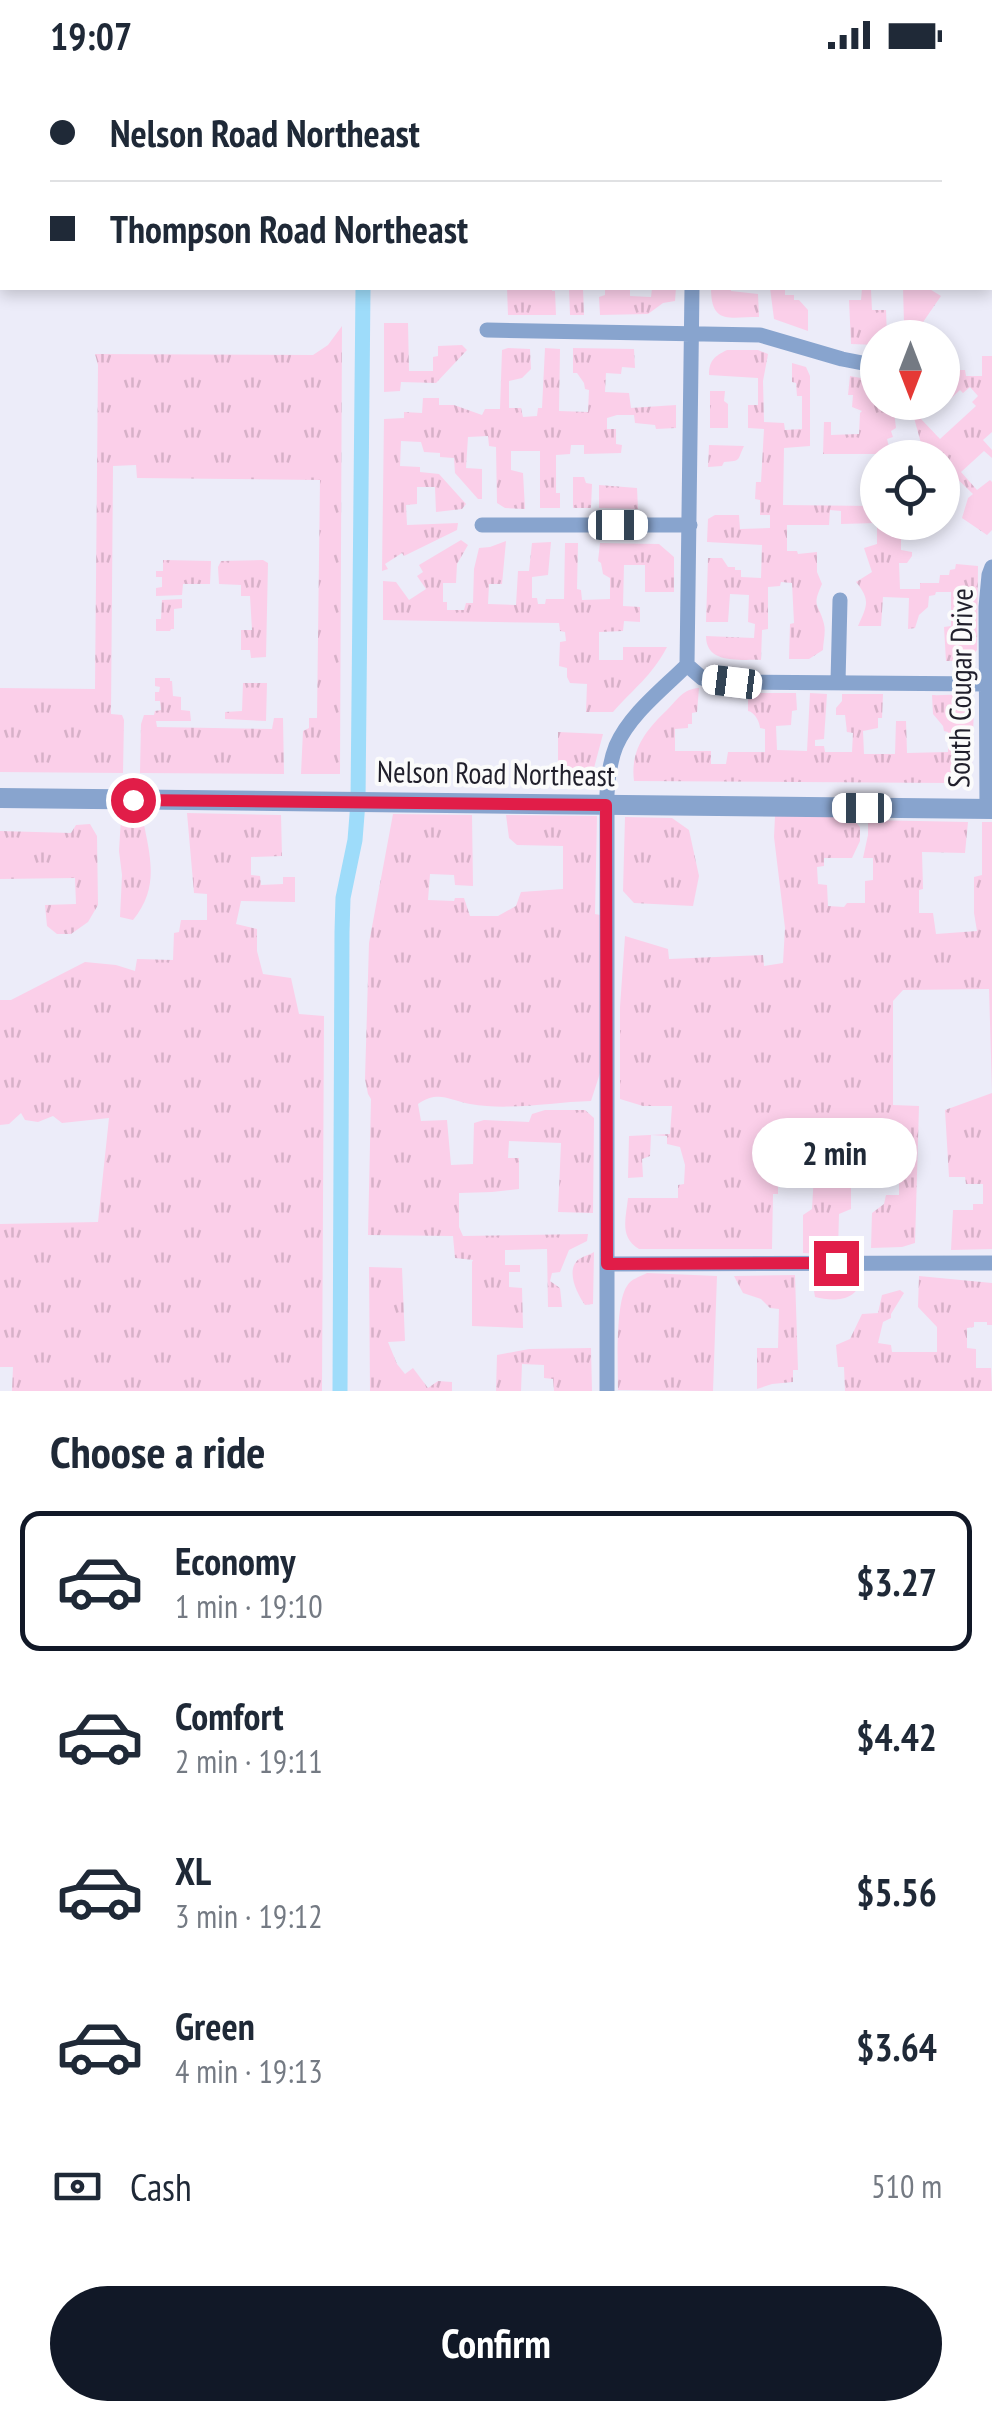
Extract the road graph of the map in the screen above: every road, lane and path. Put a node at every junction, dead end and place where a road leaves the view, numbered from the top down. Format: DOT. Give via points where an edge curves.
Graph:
graph roads {
  1 [pos="692,290"];
  2 [pos="487,330"];
  3 [pos="690,332"];
  4 [pos="860,362"];
  5 [pos="482,524"];
  6 [pos="690,525"];
  7 [pos="992,568"];
  8 [pos="840,600"];
  9 [pos="687,665"];
  10 [pos="838,682"];
  11 [pos="986,684"];
  12 [pos="0,798"];
  13 [pos="606,805"];
  14 [pos="989,809"];
  15 [pos="992,1262"];
  16 [pos="607,1264"];
  17 [pos="607,1391"];
  1 -- 3 [label="street"];
  2 -- 3 [label="street"];
  3 -- 4 [label="street" via="760,334"];
  3 -- 6 [label="street"];
  5 -- 6 [label="street"];
  6 -- 9 [label="street"];
  7 -- 11 [label="street, South Cougar Drive"];
  8 -- 10 [label="street"];
  9 -- 10 [label="street" via="702,678 732,682"];
  9 -- 13 [label="street" via="617,744"];
  10 -- 11 [label="street"];
  11 -- 14 [label="street, South Cougar Drive"];
  12 -- 13 [label="street, Nelson Road Northeast"];
  13 -- 14 [label="street, Nelson Road Northeast"];
  13 -- 16 [label="street"];
  15 -- 16 [label="street"];
  16 -- 17 [label="street"];
}
